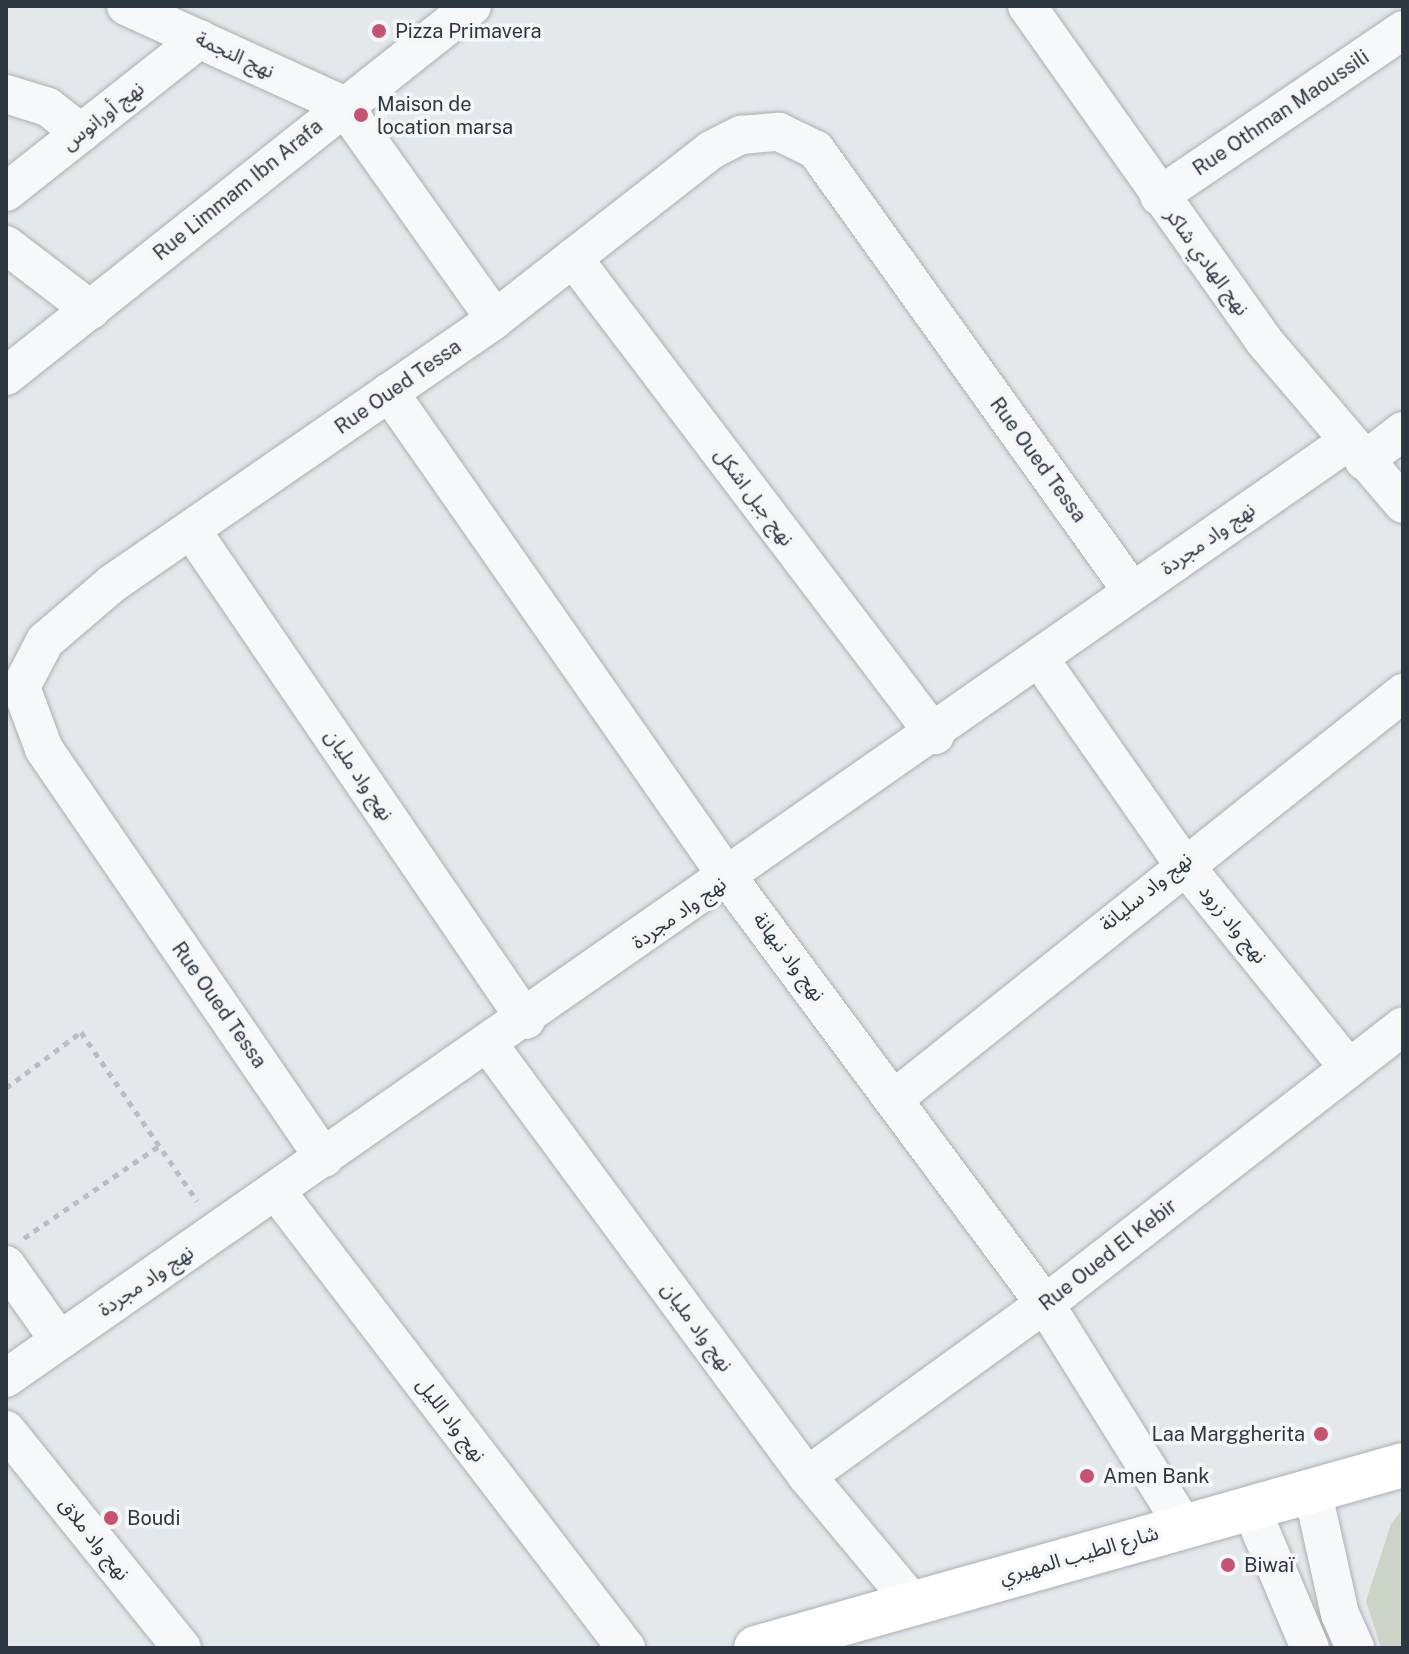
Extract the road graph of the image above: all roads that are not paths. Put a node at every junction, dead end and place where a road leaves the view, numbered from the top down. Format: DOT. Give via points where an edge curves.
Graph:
graph roads {
  1 [pos="128,6"];
  2 [pos="472,6"];
  3 [pos="1027,6"];
  4 [pos="1403,30"];
  5 [pos="200,39"];
  6 [pos="6,94"];
  7 [pos="343,105"];
  8 [pos="81,133"];
  9 [pos="6,192"];
  10 [pos="1159,196"];
  11 [pos="6,245"];
  12 [pos="573,258"];
  13 [pos="91,310"];
  14 [pos="495,319"];
  15 [pos="6,376"];
  16 [pos="389,392"];
  17 [pos="1403,431"];
  18 [pos="1356,451"];
  19 [pos="1403,504"];
  20 [pos="192,531"];
  21 [pos="1132,591"];
  22 [pos="1039,658"];
  23 [pos="14,686"];
  24 [pos="1403,693"];
  25 [pos="935,735"];
  26 [pos="1182,862"];
  27 [pos="729,879"];
  28 [pos="526,1020"];
  29 [pos="1403,1026"];
  30 [pos="489,1045"];
  31 [pos="1349,1068"];
  32 [pos="895,1098"];
  33 [pos="324,1158"];
  34 [pos="276,1191"];
  35 [pos="12,1253"];
  36 [pos="1045,1304"];
  37 [pos="59,1340"];
  38 [pos="6,1378"];
  39 [pos="6,1430"];
  40 [pos="1403,1465"];
  41 [pos="807,1476"];
  42 [pos="1312,1489"];
  43 [pos="1250,1506"];
  44 [pos="1183,1525"];
  45 [pos="913,1603"];
  46 [pos="182,1648"];
  47 [pos="626,1648"];
  48 [pos="756,1648"];
  49 [pos="1310,1648"];
  50 [pos="1355,1648"];
  1 -- 5 [label="street, نهج النجمة"];
  2 -- 7 [label="street, Rue Limmam Ibn Arafa"];
  3 -- 10 [label="street, نهج الهادي شاكر"];
  4 -- 10 [label="street, Rue Othman Maoussili"];
  5 -- 7 [label="street, نهج النجمة"];
  5 -- 8 [label="street, نهج أورانوس"];
  6 -- 8 [label="street" via="48,107"];
  7 -- 13 [label="street, Rue Limmam Ibn Arafa"];
  7 -- 14 [label="street"];
  8 -- 9 [label="street, نهج أورانوس"];
  10 -- 18 [label="street, نهج الهادي شاكر"];
  11 -- 13 [label="street"];
  12 -- 14 [label="street, Rue Oued Tessa"];
  12 -- 21 [label="street, Rue Oued Tessa" via="724,143 753,132 805,142"];
  12 -- 25 [label="street, نهج جبل اشكل"];
  13 -- 15 [label="street, Rue Limmam Ibn Arafa"];
  14 -- 16 [label="street, Rue Oued Tessa"];
  16 -- 20 [label="street, Rue Oued Tessa"];
  16 -- 27 [label="street, نهج واد نبهانة"];
  17 -- 18 [label="street, نهج واد مجردة"];
  18 -- 19 [label="street, نهج الهادي شاكر"];
  18 -- 21 [label="street, نهج واد مجردة"];
  20 -- 23 [label="street, Rue Oued Tessa" via="84,606 39,649"];
  20 -- 28 [label="street, نهج واد مليان"];
  21 -- 22 [label="street, نهج واد مجردة"];
  22 -- 25 [label="street, نهج واد مجردة"];
  22 -- 26 [label="street, نهج واد زرود"];
  23 -- 33 [label="street, Rue Oued Tessa" via="44,749"];
  24 -- 26 [label="street, نهج واد سليانة"];
  25 -- 27 [label="street, نهج واد مجردة"];
  26 -- 31 [label="street, نهج واد زرود"];
  26 -- 32 [label="street, نهج واد سليانة"];
  27 -- 28 [label="street, نهج واد مجردة"];
  27 -- 32 [label="street, نهج واد نبهانة"];
  28 -- 30 [label="street, نهج واد مجردة"];
  29 -- 31 [label="street, Rue Oued El Kebir"];
  30 -- 33 [label="street, نهج واد مجردة"];
  30 -- 41 [label="street, نهج واد مليان"];
  31 -- 36 [label="street, Rue Oued El Kebir"];
  32 -- 36 [label="street, نهج واد نبهانة"];
  33 -- 34 [label="street, نهج واد مجردة"];
  34 -- 37 [label="street, نهج واد مجردة"];
  34 -- 47 [label="street, نهج واد الليل"];
  35 -- 37 [label="street"];
  36 -- 41 [label="street, Rue Oued El Kebir"];
  36 -- 44 [label="street, نهج واد نبهانة"];
  37 -- 38 [label="street, نهج واد مجردة"];
  39 -- 46 [label="street, نهج واد ملاق"];
  40 -- 42 [label="main road, شارع الطيب المهيري"];
  41 -- 45 [label="street, نهج واد مليان"];
  42 -- 43 [label="main road, شارع الطيب المهيري"];
  42 -- 50 [label="street"];
  43 -- 44 [label="main road, شارع الطيب المهيري"];
  43 -- 49 [label="street"];
  44 -- 45 [label="main road, شارع الطيب المهيري"];
  45 -- 48 [label="main road, شارع الطيب المهيري"];
}
